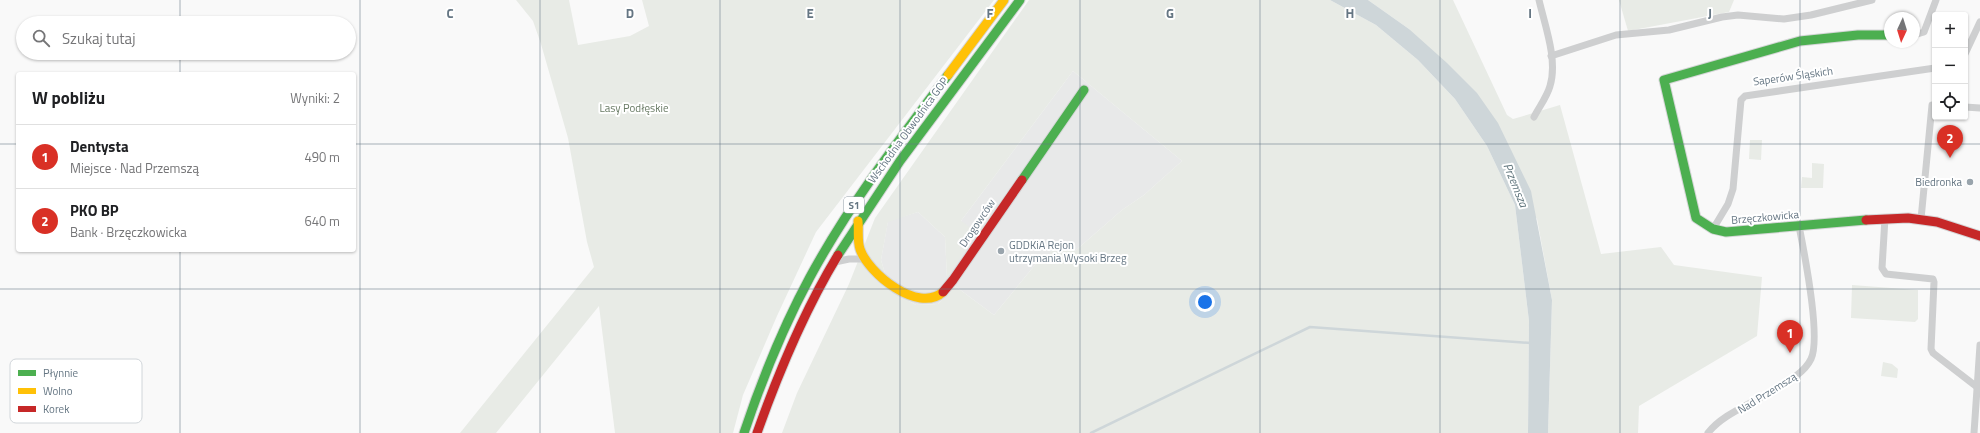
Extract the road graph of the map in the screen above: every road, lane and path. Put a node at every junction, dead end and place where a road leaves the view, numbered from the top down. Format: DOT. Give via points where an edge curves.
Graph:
graph roads {
  1 [pos="1004,0"];
  2 [pos="1020,0"];
  3 [pos="1539,0"];
  4 [pos="1872,0"];
  5 [pos="1936,0"];
  6 [pos="1980,22"];
  7 [pos="1920,33"];
  8 [pos="1884,35"];
  9 [pos="1968,48"];
  10 [pos="1551,56"];
  11 [pos="1932,68"];
  12 [pos="1084,90"];
  13 [pos="1932,105"];
  14 [pos="1968,107"];
  15 [pos="1980,108"];
  16 [pos="1534,117"];
  17 [pos="1885,218"];
  18 [pos="1921,219"];
  19 [pos="858,221"];
  20 [pos="1799,226"];
  21 [pos="1713,229"];
  22 [pos="1980,236"];
  23 [pos="865,259"];
  24 [pos="833,263"];
  25 [pos="1980,345"];
  26 [pos="1977,387"];
  27 [pos="744,433"];
  28 [pos="757,433"];
  29 [pos="1708,433"];
  30 [pos="1974,433"];
  1 -- 27 [label="main road, Wschodnia Obwodnica GOP / S1" via="889,155 823,254 777,347"];
  2 -- 19 [label="main road, Wschodnia Obwodnica GOP / S1" via="920,133"];
  3 -- 10 [label="street"];
  4 -- 10 [label="street" via="1784,19 1738,15 1669,30 1616,35"];
  5 -- 7 [label="street" via="1924,32"];
  6 -- 9 [label="street"];
  8 -- 21 [label="main road, Brzęczkowicka" via="1800,41 1664,80 1696,218"];
  10 -- 16 [label="street" via="1553,76 1550,89"];
  11 -- 21 [label="street, Saperów Śląskich" via="1744,96 1741,100 1733,189 1728,204"];
  12 -- 23 [label="main road, Drogowców" via="953,280 934,298 909,296"];
  13 -- 18 [label="street"];
  14 -- 15 [label="street"];
  17 -- 18 [label="main road, Brzęczkowicka"];
  17 -- 20 [label="main road, Brzęczkowicka"];
  17 -- 26 [label="street" via="1882,268 1884,272 1933,279 1931,349"];
  18 -- 22 [label="main road, Brzęczkowicka"];
  19 -- 23 [label="main road" via="860,250"];
  19 -- 24 [label="main road, Wschodnia Obwodnica GOP / S1"];
  20 -- 21 [label="main road, Brzęczkowicka" via="1741,232"];
  20 -- 29 [label="street, Nad Przemszą" via="1814,325 1811,358 1792,378 1722,420"];
  23 -- 24 [label="street"];
  24 -- 28 [label="main road, Wschodnia Obwodnica GOP / S1" via="779,373"];
  25 -- 26 [label="street"];
  26 -- 30 [label="street"];
}
